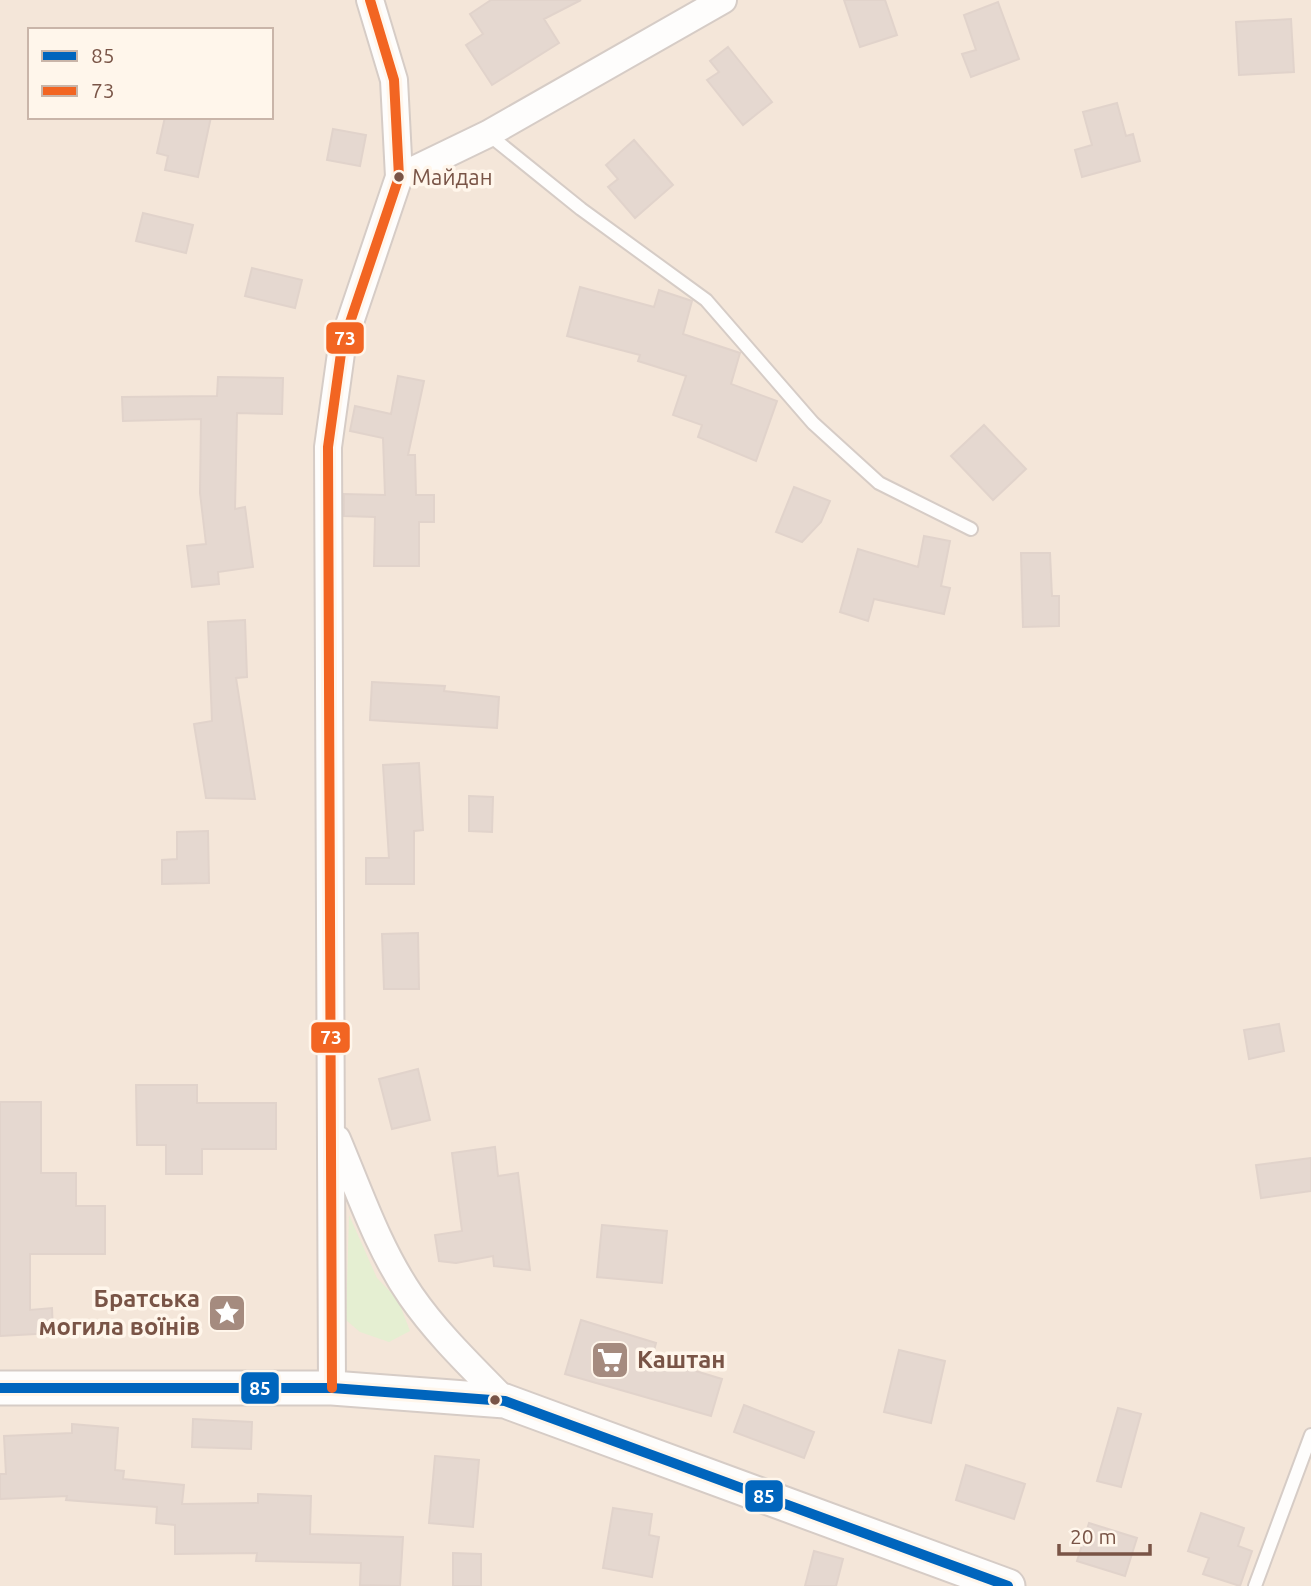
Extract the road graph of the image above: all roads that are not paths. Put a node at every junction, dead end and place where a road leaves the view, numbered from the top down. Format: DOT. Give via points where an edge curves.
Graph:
graph roads {
  1 [pos="370,0"];
  2 [pos="723,0"];
  3 [pos="488,134"];
  4 [pos="399,177"];
  5 [pos="971,529"];
  6 [pos="331,1124"];
  7 [pos="0,1388"];
  8 [pos="332,1388"];
  9 [pos="505,1401"];
  10 [pos="1311,1435"];
  11 [pos="1008,1586"];
  12 [pos="1255,1586"];
  1 -- 4 [label="street" via="394,80"];
  2 -- 3 [label="street"];
  3 -- 4 [label="street"];
  3 -- 5 [label="lane" via="706,300 813,423 878,483"];
  4 -- 6 [label="street" via="342,346 328,447"];
  6 -- 8 [label="street"];
  6 -- 9 [label="street" via="376,1232 410,1294 444,1339"];
  7 -- 8 [label="street"];
  8 -- 9 [label="street"];
  9 -- 11 [label="street"];
  10 -- 12 [label="lane"];
}
